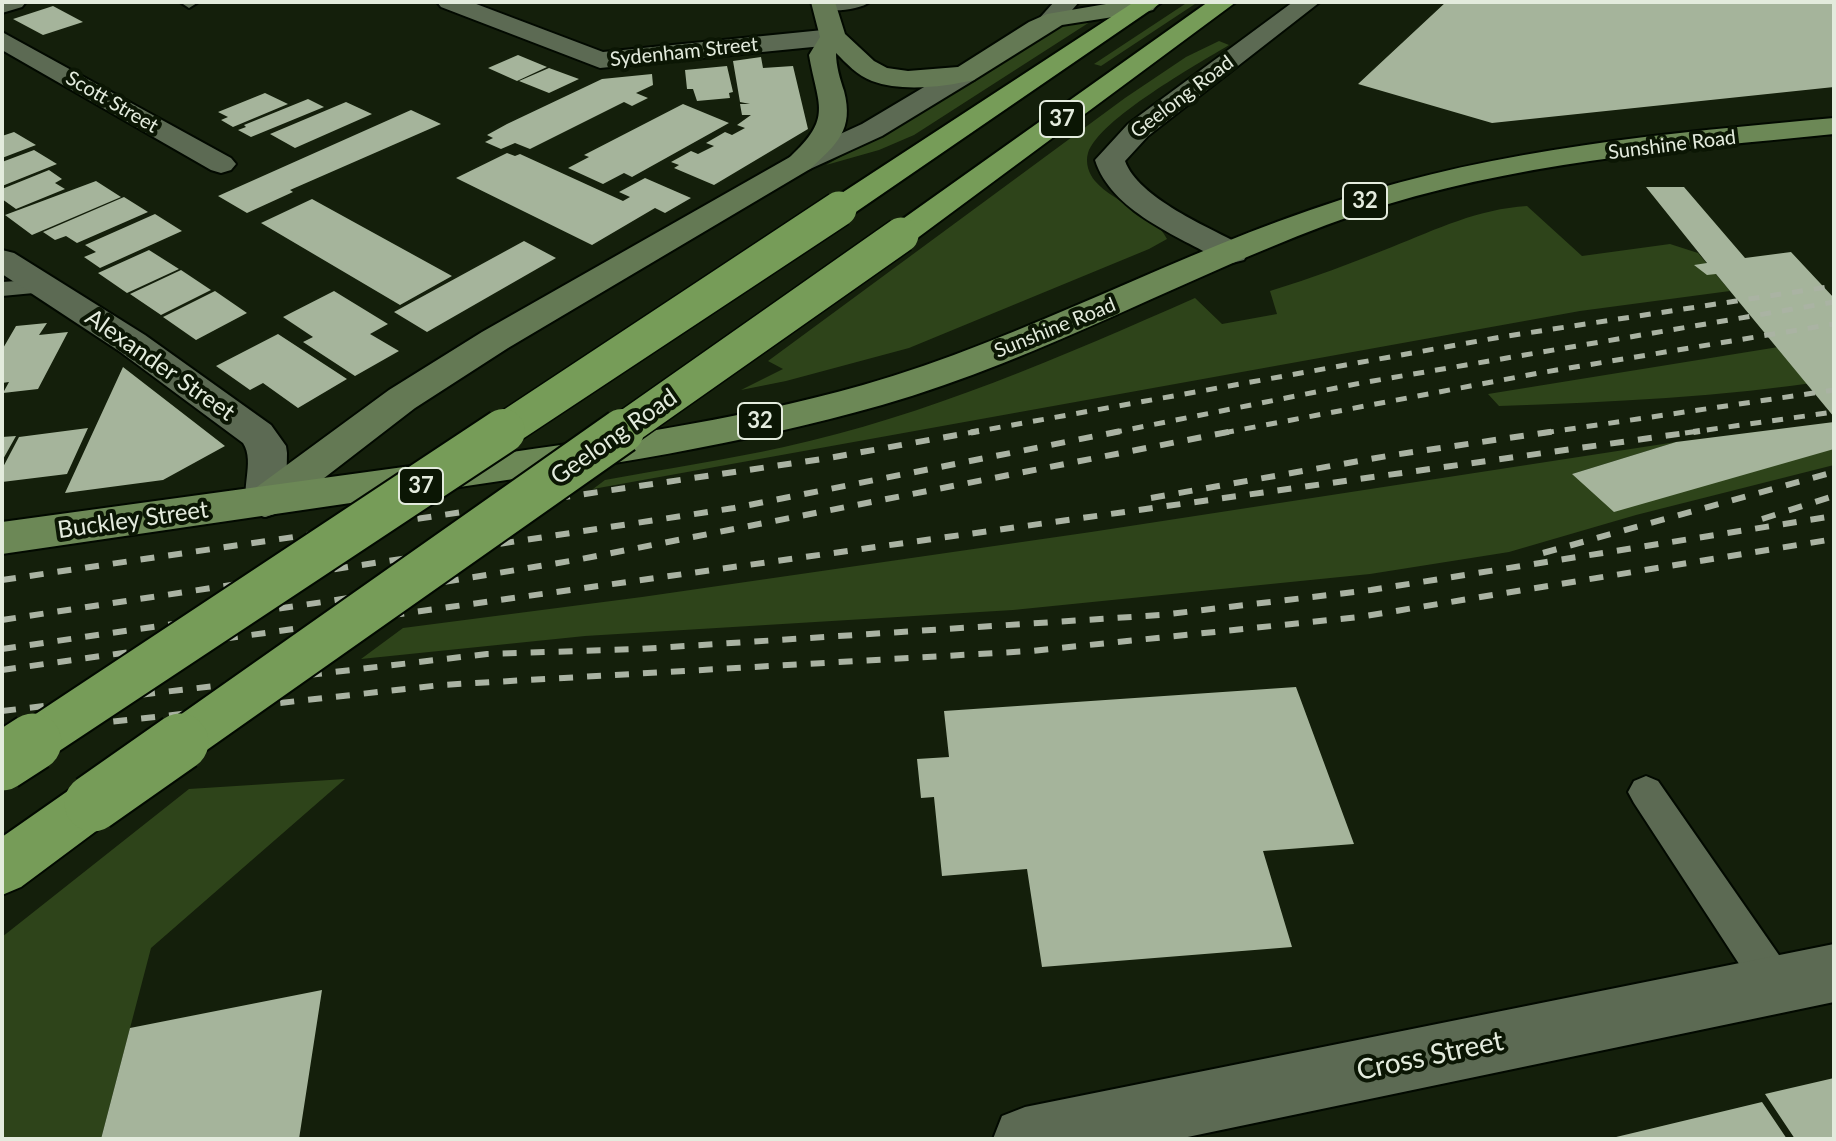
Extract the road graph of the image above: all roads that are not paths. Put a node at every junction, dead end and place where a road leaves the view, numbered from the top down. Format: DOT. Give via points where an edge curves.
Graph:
graph roads {
  1 [pos="14,2"];
  2 [pos="449,2"];
  3 [pos="862,2"];
  4 [pos="1067,2"];
  5 [pos="1224,2"];
  6 [pos="1308,2"];
  7 [pos="823,4"];
  8 [pos="1148,4"];
  9 [pos="2,6"];
  10 [pos="1049,21"];
  11 [pos="833,37"];
  12 [pos="2,40"];
  13 [pos="965,74"];
  14 [pos="1834,126"];
  15 [pos="800,163"];
  16 [pos="221,164"];
  17 [pos="1232,253"];
  18 [pos="2,260"];
  19 [pos="47,286"];
  20 [pos="2,289"];
  21 [pos="265,502"];
  22 [pos="2,538"];
  23 [pos="2,762"];
  24 [pos="1646,792"];
  25 [pos="2,869"];
  26 [pos="1834,973"];
  27 [pos="1776,985"];
  28 [pos="1025,1139"];
  1 -- 9 [label="street"];
  2 -- 11 [label="street, Sydenham Street" via="600,60"];
  3 -- 7 [label="lane"];
  4 -- 10 [label="street"];
  5 -- 25 [label="highway, Geelong Road / 37, bridge"];
  6 -- 17 [label="street, Geelong Road" via="1138,130 1110,160 1113,172 1131,192"];
  7 -- 11 [label="street"];
  8 -- 10 [label="street"];
  8 -- 23 [label="highway, 37, bridge"];
  10 -- 13 [label="street"];
  11 -- 13 [label="street" via="880,75 918,79"];
  11 -- 15 [label="street" via="822,55 835,125"];
  12 -- 16 [label="street, Scott Street"];
  13 -- 15 [label="street" via="872,130"];
  14 -- 17 [label="main road, Sunshine Road / 32" via="1566,157 1449,178 1347,207"];
  15 -- 21 [label="street" via="482,348 402,399"];
  17 -- 21 [label="main road, Sunshine Road / 32" via="1039,336 874,394 785,417 575,457"];
  18 -- 19 [label="street, Alexander Street"];
  19 -- 20 [label="lane"];
  19 -- 21 [label="street, Alexander Street" via="257,434 267,453"];
  21 -- 22 [label="main road, Buckley Street / 32"];
  24 -- 27 [label="lane"];
  26 -- 27 [label="street, Cross Street"];
  27 -- 28 [label="street, Cross Street"];
}
